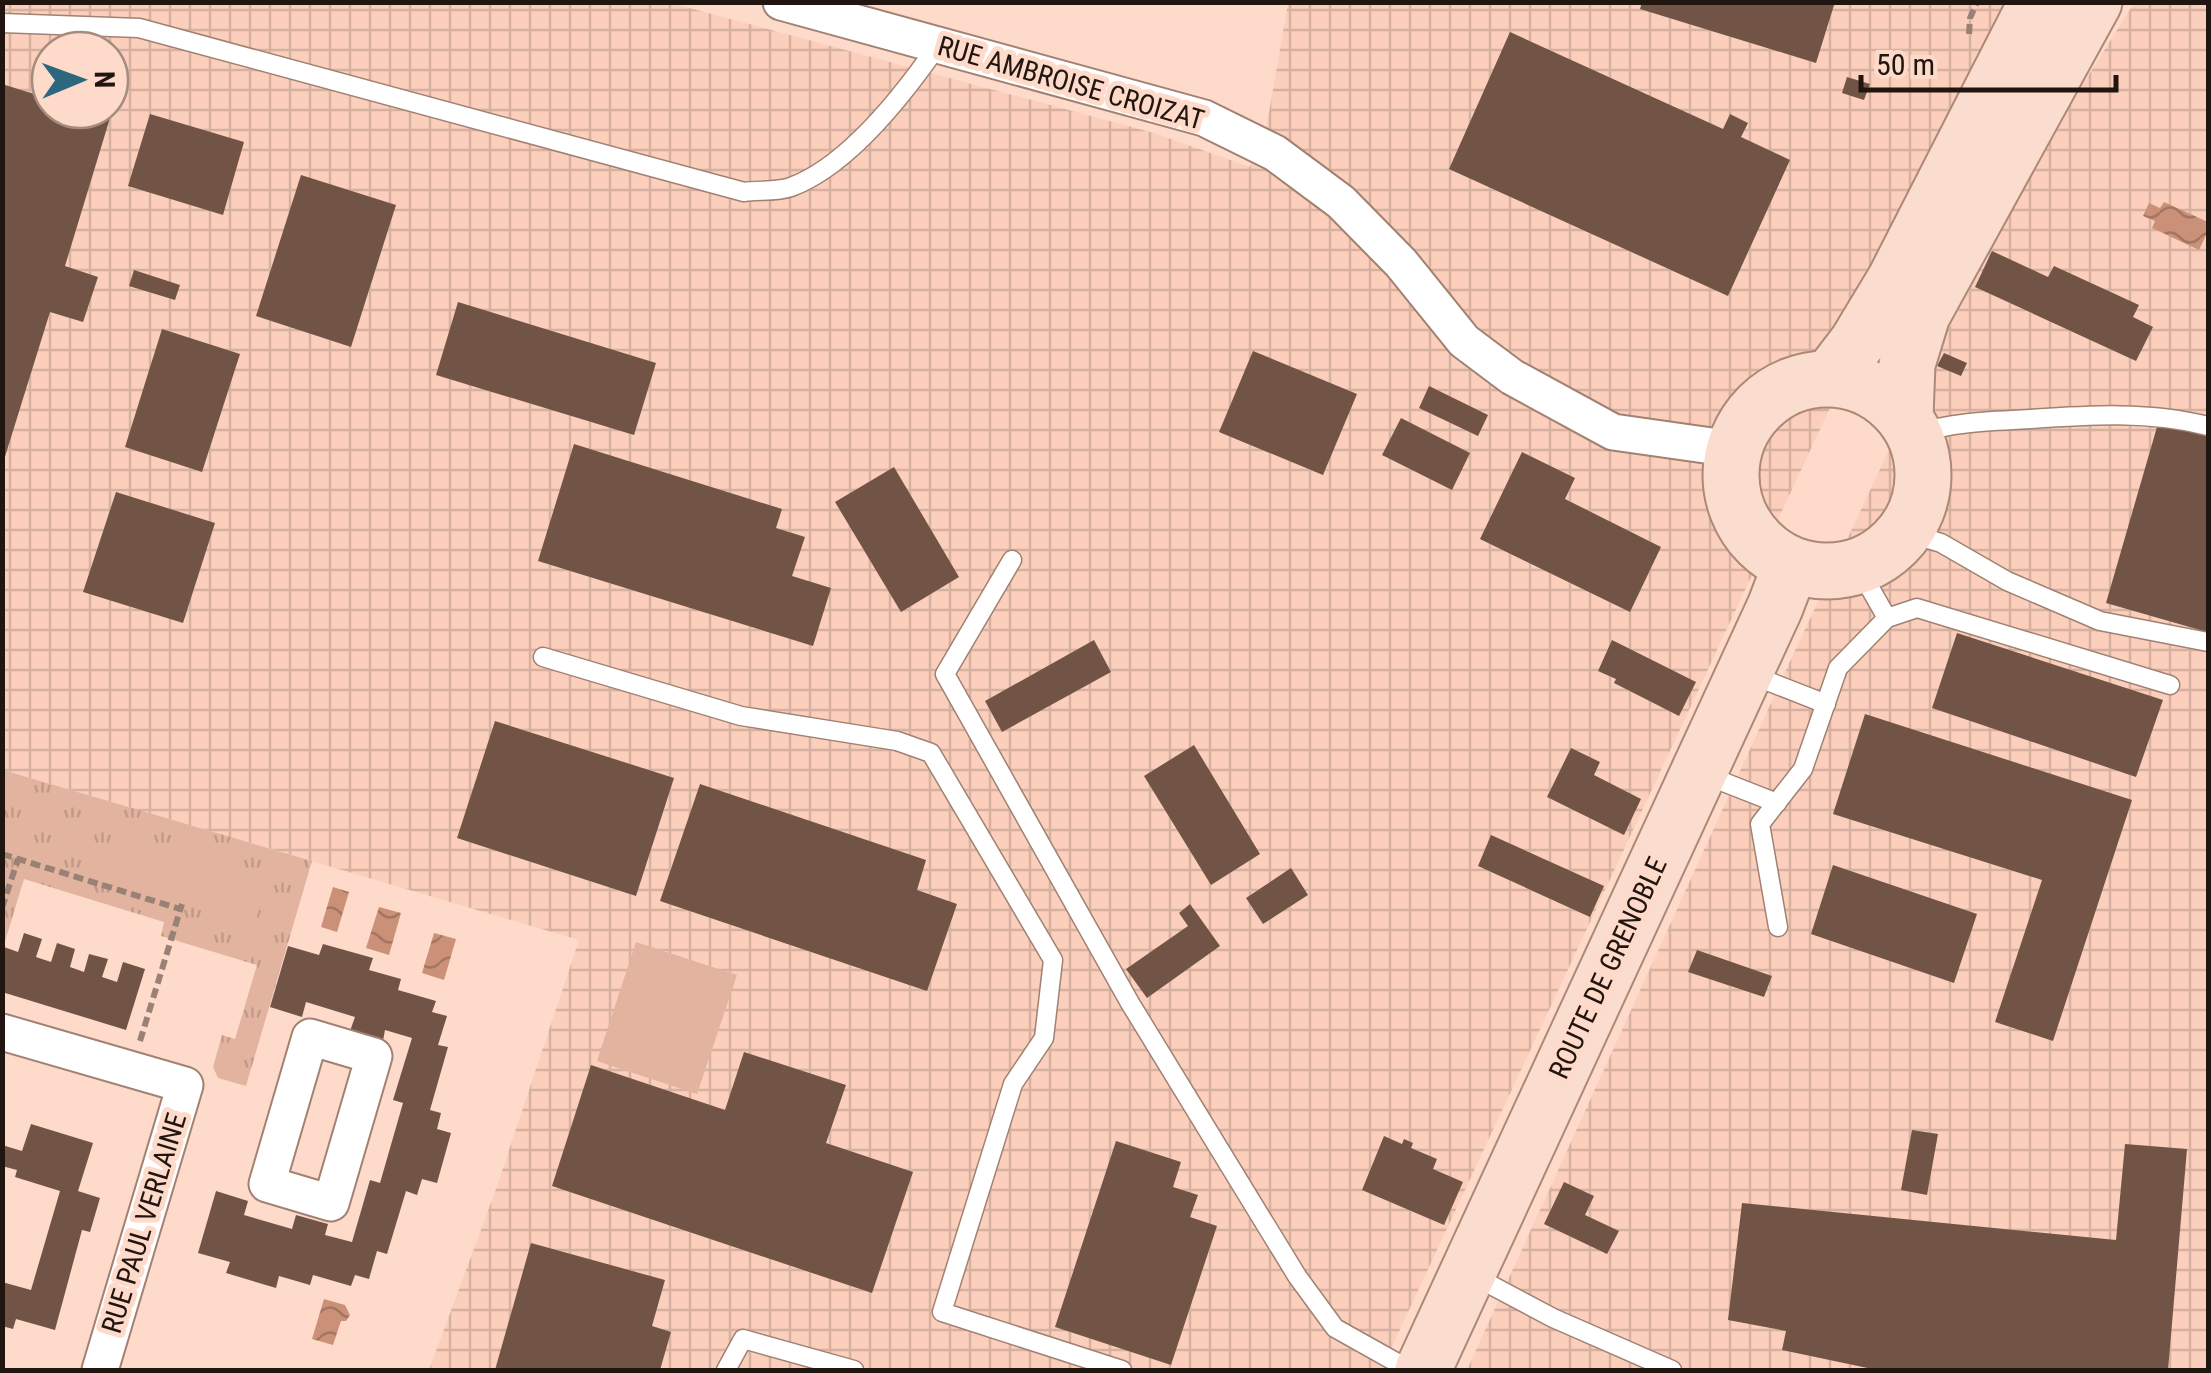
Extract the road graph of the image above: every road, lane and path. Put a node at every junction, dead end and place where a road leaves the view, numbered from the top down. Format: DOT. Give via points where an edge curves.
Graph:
graph roads {
  1 [pos="781,2"];
  2 [pos="2038,2"];
  3 [pos="2094,2"];
  4 [pos="2,22"];
  5 [pos="938,45"];
  6 [pos="1831,378"];
  7 [pos="1910,425"];
  8 [pos="2208,426"];
  9 [pos="1733,449"];
  10 [pos="1905,532"];
  11 [pos="1012,560"];
  12 [pos="1791,565"];
  13 [pos="1858,567"];
  14 [pos="1887,618"];
  15 [pos="2208,642"];
  16 [pos="543,656"];
  17 [pos="1745,672"];
  18 [pos="2170,685"];
  19 [pos="1826,704"];
  20 [pos="1699,772"];
  21 [pos="1777,803"];
  22 [pos="2,854"];
  23 [pos="18,859"];
  24 [pos="2,908"];
  25 [pos="1778,927"];
  26 [pos="2,1032"];
  27 [pos="310,1037"];
  28 [pos="132,1070"];
  29 [pos="1467,1272"];
  30 [pos="100,1370"];
  31 [pos="726,1370"];
  32 [pos="854,1370"];
  33 [pos="1122,1370"];
  34 [pos="1410,1370"];
  35 [pos="1423,1370"];
  36 [pos="1672,1370"];
  1 -- 5 [label="street, RUE AMBROISE CROIZAT"];
  2 -- 6 [label="main road" via="1895,280"];
  3 -- 7 [label="main road" via="1922,315 1907,364"];
  4 -- 5 [label="lane" via="139,28 744,192 790,188 838,160"];
  5 -- 9 [label="street, RUE AMBROISE CROIZAT" via="1204,118 1275,152 1340,202 1401,263 1464,342 1512,378 1613,432"];
  6 -- 7 [label="main road" via="1884,396"];
  6 -- 9 [label="main road" via="1804,380 1772,394 1748,418"];
  7 -- 8 [label="lane" via="2105,414"];
  7 -- 10 [label="main road" via="1923,484"];
  9 -- 12 [label="main road" via="1730,477 1747,531"];
  10 -- 13 [label="main road"];
  10 -- 15 [label="lane" via="2100,621"];
  11 -- 34 [label="lane" via="945,674 1130,1003 1297,1276 1336,1328"];
  12 -- 13 [label="main road" via="1824,572"];
  12 -- 17 [label="main road, ROUTE DE GRENOBLE"];
  13 -- 14 [label="lane"];
  14 -- 18 [label="lane" via="1917,608"];
  14 -- 19 [label="lane" via="1838,668"];
  16 -- 33 [label="lane" via="741,716 897,740 931,753 1053,960 1044,1038 1013,1084 942,1312"];
  17 -- 19 [label="lane"];
  17 -- 20 [label="main road, ROUTE DE GRENOBLE"];
  19 -- 21 [label="lane" via="1803,769"];
  20 -- 21 [label="lane"];
  20 -- 29 [label="main road, ROUTE DE GRENOBLE"];
  21 -- 25 [label="lane" via="1760,824"];
  22 -- 23 [label="path"];
  23 -- 24 [label="path"];
  23 -- 28 [label="path" via="181,906"];
  26 -- 28 [label="street, RUE PAUL VERLAINE"];
  27 -- 27 [label="street" via="266,1184 331,1203 374,1056"];
  28 -- 30 [label="street, RUE PAUL VERLAINE" via="185,1085"];
  29 -- 35 [label="main road, ROUTE DE GRENOBLE"];
  29 -- 36 [label="lane"];
  31 -- 32 [label="lane" via="744,1339"];
}
